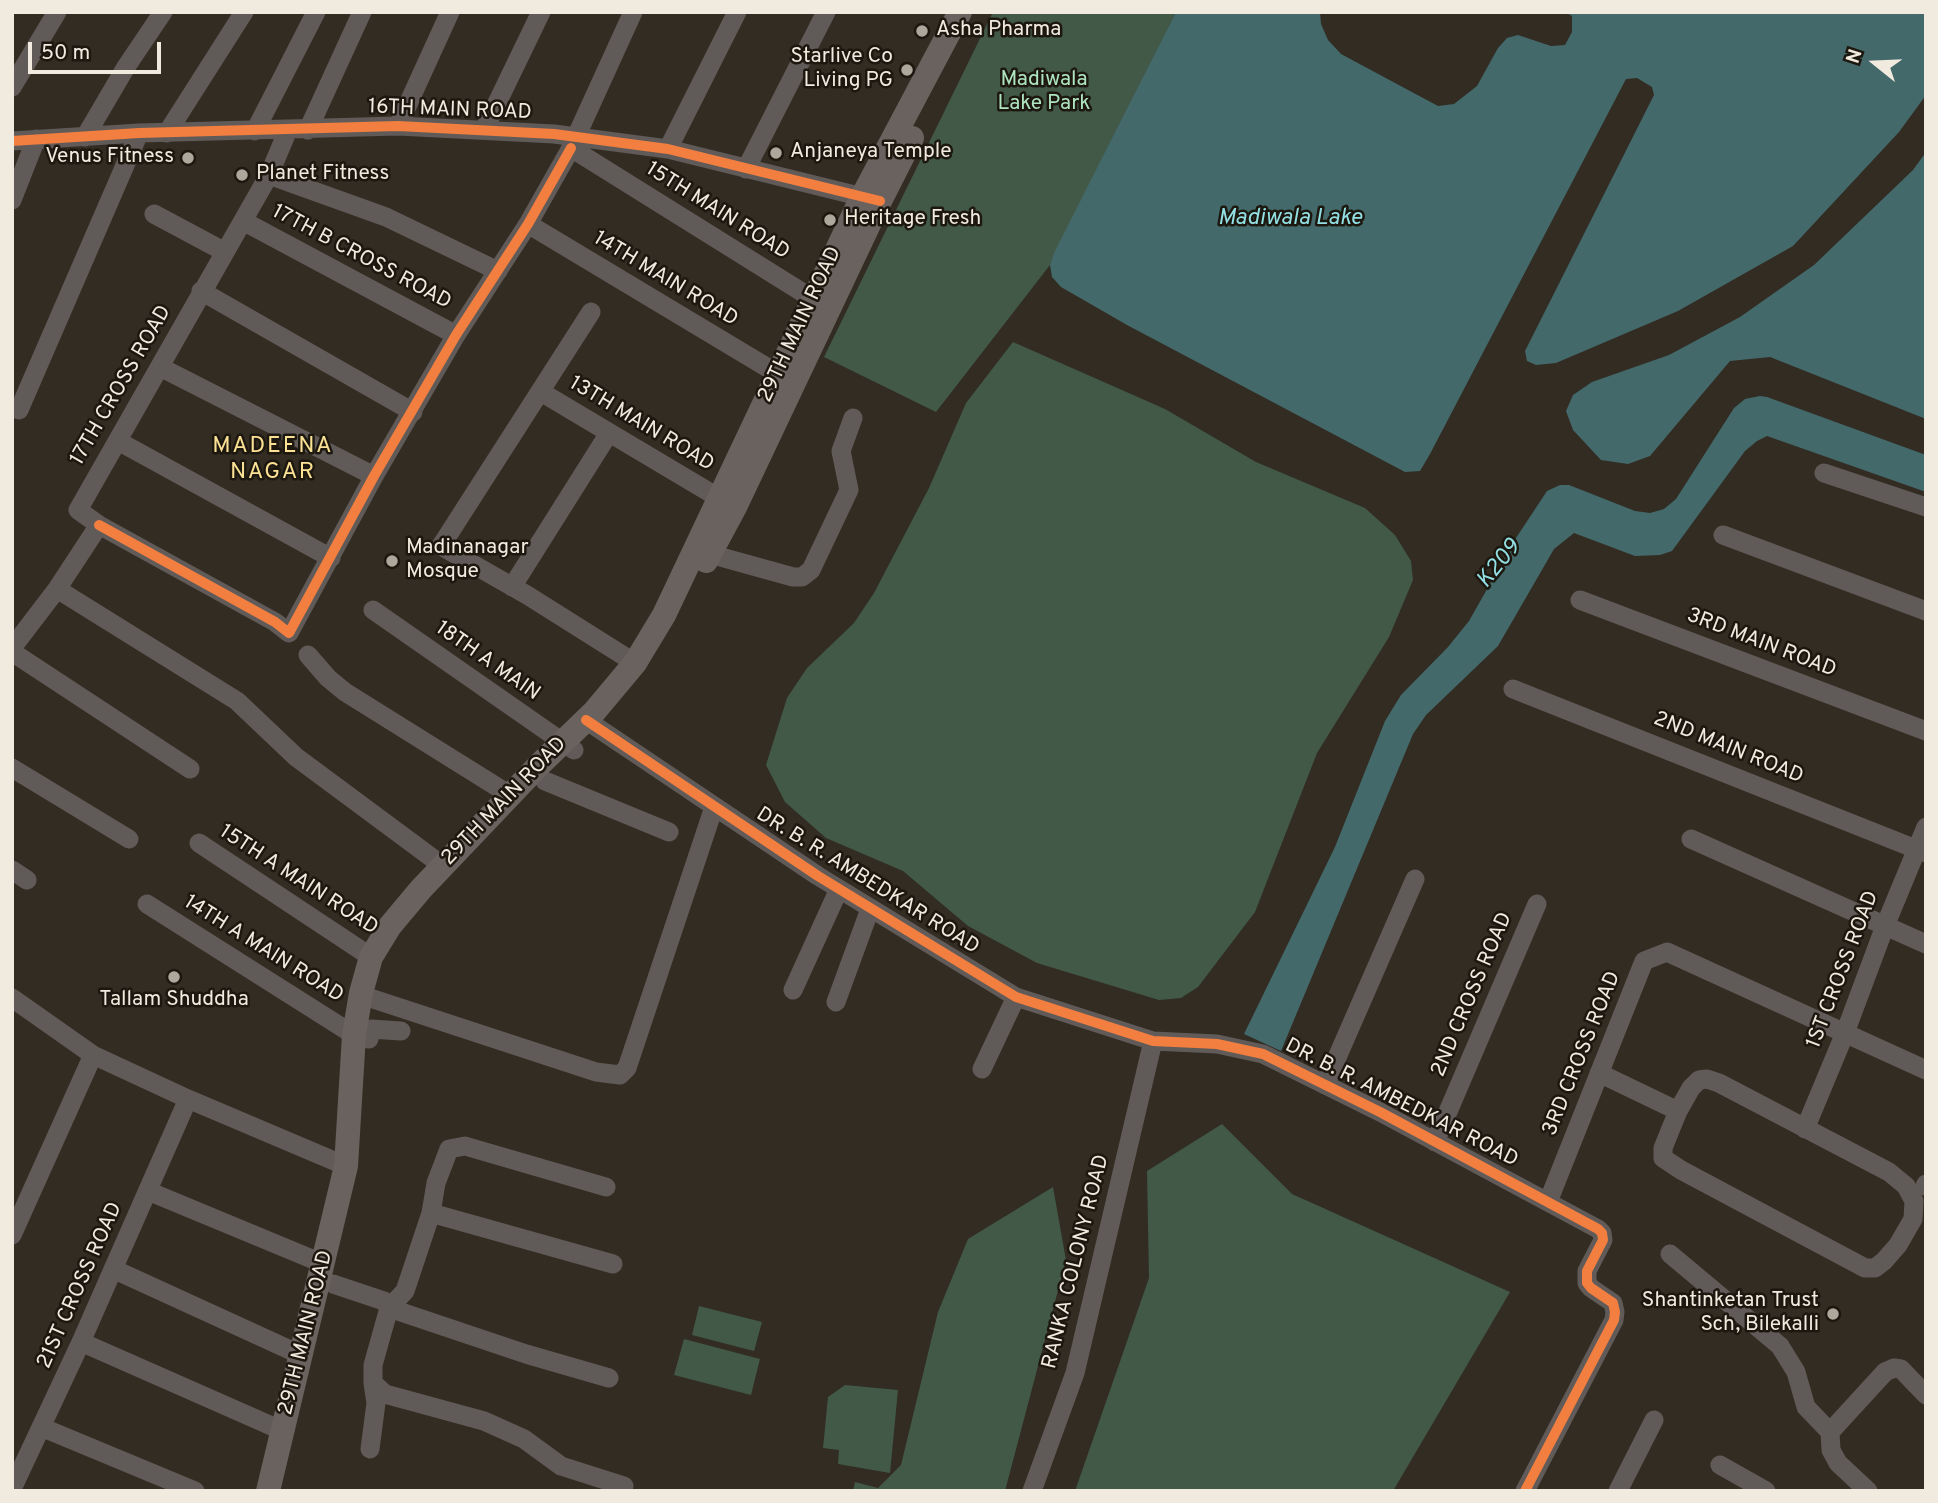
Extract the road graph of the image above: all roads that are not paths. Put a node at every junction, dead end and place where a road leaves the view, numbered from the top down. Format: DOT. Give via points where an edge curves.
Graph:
graph roads {
  1 [pos="57,12"];
  2 [pos="163,12"];
  3 [pos="244,12"];
  4 [pos="316,12"];
  5 [pos="362,12"];
  6 [pos="450,12"];
  7 [pos="541,12"];
  8 [pos="633,12"];
  9 [pos="737,12"];
  10 [pos="826,12"];
  11 [pos="960,12"];
  12 [pos="975,12"];
  13 [pos="12,87"];
  14 [pos="398,126"];
  15 [pos="288,130"];
  16 [pos="309,130"];
  17 [pos="484,130"];
  18 [pos="254,131"];
  19 [pos="139,133"];
  20 [pos="166,133"];
  21 [pos="85,137"];
  22 [pos="36,139"];
  23 [pos="12,141"];
  24 [pos="574,143"];
  25 [pos="668,149"];
  26 [pos="746,169"];
  27 [pos="269,175"];
  28 [pos="871,199"];
  29 [pos="12,200"];
  30 [pos="154,214"];
  31 [pos="243,221"];
  32 [pos="528,225"];
  33 [pos="225,252"];
  34 [pos="498,271"];
  35 [pos="201,291"];
  36 [pos="813,299"];
  37 [pos="592,312"];
  38 [pos="456,335"];
  39 [pos="160,367"];
  40 [pos="778,374"];
  41 [pos="541,392"];
  42 [pos="19,410"];
  43 [pos="413,412"];
  44 [pos="853,418"];
  45 [pos="609,433"];
  46 [pos="118,441"];
  47 [pos="1824,472"];
  48 [pos="374,477"];
  49 [pos="719,498"];
  50 [pos="1926,508"];
  51 [pos="99,525"];
  52 [pos="1723,535"];
  53 [pos="710,554"];
  54 [pos="331,558"];
  55 [pos="512,587"];
  56 [pos="57,589"];
  57 [pos="1580,600"];
  58 [pos="373,610"];
  59 [pos="1926,611"];
  60 [pos="12,650"];
  61 [pos="308,654"];
  62 [pos="635,663"];
  63 [pos="1513,689"];
  64 [pos="593,725"];
  65 [pos="1926,731"];
  66 [pos="568,746"];
  67 [pos="12,768"];
  68 [pos="190,769"];
  69 [pos="545,781"];
  70 [pos="510,795"];
  71 [pos="714,807"];
  72 [pos="1926,827"];
  73 [pos="669,832"];
  74 [pos="1691,838"];
  75 [pos="129,839"];
  76 [pos="199,843"];
  77 [pos="1921,850"];
  78 [pos="443,866"];
  79 [pos="1415,879"];
  80 [pos="839,889"];
  81 [pos="147,904"];
  82 [pos="1536,904"];
  83 [pos="870,909"];
  84 [pos="1885,926"];
  85 [pos="1926,944"];
  86 [pos="372,957"];
  87 [pos="793,990"];
  88 [pos="369,997"];
  89 [pos="1016,997"];
  90 [pos="12,998"];
  91 [pos="836,1002"];
  92 [pos="401,1031"];
  93 [pos="364,1034"];
  94 [pos="1845,1034"];
  95 [pos="1153,1041"];
  96 [pos="93,1055"];
  97 [pos="982,1069"];
  98 [pos="1926,1070"];
  99 [pos="1599,1073"];
  100 [pos="1325,1085"];
  101 [pos="188,1100"];
  102 [pos="1678,1111"];
  103 [pos="1805,1129"];
  104 [pos="1435,1142"];
  105 [pos="346,1166"];
  106 [pos="606,1186"];
  107 [pos="148,1191"];
  108 [pos="1548,1202"];
  109 [pos="431,1213"];
  110 [pos="12,1235"];
  111 [pos="1670,1254"];
  112 [pos="612,1264"];
  113 [pos="113,1269"];
  114 [pos="328,1274"];
  115 [pos="389,1308"];
  116 [pos="81,1342"];
  117 [pos="302,1355"];
  118 [pos="609,1378"];
  119 [pos="373,1383"];
  120 [pos="1926,1395"];
  121 [pos="1654,1420"];
  122 [pos="41,1427"];
  123 [pos="283,1431"];
  124 [pos="1830,1432"];
  125 [pos="370,1449"];
  126 [pos="1720,1465"];
  127 [pos="624,1486"];
  128 [pos="12,1489"];
  129 [pos="195,1491"];
  130 [pos="268,1491"];
  131 [pos="285,1491"];
  132 [pos="1032,1491"];
  133 [pos="1525,1491"];
  134 [pos="1618,1491"];
  135 [pos="1766,1491"];
  136 [pos="1868,1491"];
  1 -- 13 [label="street"];
  2 -- 21 [label="street"];
  3 -- 20 [label="street"];
  4 -- 18 [label="street"];
  5 -- 16 [label="street"];
  6 -- 14 [label="street"];
  7 -- 17 [label="street"];
  8 -- 24 [label="street"];
  9 -- 25 [label="street"];
  10 -- 26 [label="street"];
  11 -- 28 [label="main road, 29TH MAIN ROAD"];
  12 -- 28 [label="main road, 29TH MAIN ROAD"];
  14 -- 16 [label="street, 16TH MAIN ROAD"];
  14 -- 17 [label="street, 16TH MAIN ROAD"];
  15 -- 16 [label="street, 16TH MAIN ROAD"];
  15 -- 18 [label="street, 16TH MAIN ROAD"];
  15 -- 27 [label="street, 17TH CROSS ROAD"];
  17 -- 24 [label="street, 16TH MAIN ROAD"];
  18 -- 20 [label="street, 16TH MAIN ROAD"];
  19 -- 20 [label="street, 16TH MAIN ROAD"];
  19 -- 21 [label="street, 16TH MAIN ROAD"];
  19 -- 42 [label="street"];
  21 -- 22 [label="street, 16TH MAIN ROAD"];
  22 -- 23 [label="street, 16TH MAIN ROAD"];
  22 -- 29 [label="street"];
  24 -- 25 [label="street, 16TH MAIN ROAD"];
  24 -- 32 [label="street"];
  24 -- 36 [label="street, 15TH MAIN ROAD"];
  25 -- 26 [label="street, 16TH MAIN ROAD"];
  26 -- 28 [label="street, 16TH MAIN ROAD"];
  27 -- 31 [label="street, 17TH CROSS ROAD"];
  27 -- 34 [label="street" via="386,217"];
  28 -- 36 [label="main road, 29TH MAIN ROAD"];
  28 -- 53 [label="main road, 29TH MAIN ROAD"];
  30 -- 33 [label="street"];
  31 -- 33 [label="street, 17TH CROSS ROAD"];
  31 -- 38 [label="street, 17TH B CROSS ROAD"];
  32 -- 34 [label="street"];
  32 -- 40 [label="street, 14TH MAIN ROAD"];
  33 -- 35 [label="street, 17TH CROSS ROAD"];
  34 -- 38 [label="street"];
  35 -- 39 [label="street, 17TH CROSS ROAD"];
  35 -- 43 [label="street"];
  36 -- 40 [label="main road, 29TH MAIN ROAD"];
  37 -- 41 [label="street"];
  38 -- 43 [label="street"];
  39 -- 46 [label="street, 17TH CROSS ROAD"];
  39 -- 48 [label="street"];
  40 -- 49 [label="main road, 29TH MAIN ROAD"];
  41 -- 45 [label="street, 13TH MAIN ROAD"];
  41 -- 55 [label="street" via="441,546"];
  43 -- 48 [label="street"];
  44 -- 53 [label="street" via="841,452 849,490 811,570 793,577"];
  45 -- 49 [label="street, 13TH MAIN ROAD"];
  45 -- 55 [label="street"];
  46 -- 51 [label="street, 17TH CROSS ROAD" via="78,510"];
  46 -- 54 [label="street"];
  47 -- 50 [label="street"];
  48 -- 54 [label="street"];
  49 -- 62 [label="main road, 29TH MAIN ROAD" via="664,615"];
  51 -- 54 [label="street" via="289,633"];
  51 -- 56 [label="street"];
  52 -- 59 [label="street"];
  53 -- 64 [label="main road, 29TH MAIN ROAD" via="638,684"];
  55 -- 62 [label="street"];
  56 -- 60 [label="street"];
  56 -- 78 [label="street" via="237,701 296,757"];
  57 -- 65 [label="street, 3RD MAIN ROAD"];
  58 -- 66 [label="street, 18TH A MAIN"];
  60 -- 68 [label="street"];
  61 -- 70 [label="street" via="345,692"];
  62 -- 64 [label="main road, 29TH MAIN ROAD"];
  63 -- 77 [label="street, 2ND MAIN ROAD"];
  64 -- 66 [label="main road, 29TH MAIN ROAD"];
  64 -- 71 [label="street, DR. B. R. AMBEDKAR ROAD"];
  66 -- 69 [label="main road, 29TH MAIN ROAD"];
  66 -- 70 [label="main road, 29TH MAIN ROAD"];
  67 -- 75 [label="street"];
  69 -- 73 [label="street"];
  69 -- 88 [label="main road, 29TH MAIN ROAD" via="402,937"];
  70 -- 78 [label="main road, 29TH MAIN ROAD"];
  71 -- 80 [label="street, DR. B. R. AMBEDKAR ROAD"];
  71 -- 88 [label="street" via="627,1068 620,1075 596,1072"];
  72 -- 77 [label="street, 1ST CROSS ROAD"];
  74 -- 84 [label="street"];
  76 -- 86 [label="street, 15TH A MAIN ROAD"];
  77 -- 84 [label="street, 1ST CROSS ROAD"];
  78 -- 86 [label="main road, 29TH MAIN ROAD" via="390,926"];
  79 -- 100 [label="street"];
  80 -- 83 [label="street, DR. B. R. AMBEDKAR ROAD"];
  80 -- 87 [label="street"];
  81 -- 93 [label="street, 14TH A MAIN ROAD"];
  82 -- 104 [label="street, 2ND CROSS ROAD"];
  83 -- 89 [label="street, DR. B. R. AMBEDKAR ROAD"];
  83 -- 91 [label="street"];
  84 -- 85 [label="street"];
  84 -- 94 [label="street, 1ST CROSS ROAD"];
  86 -- 88 [label="main road, 29TH MAIN ROAD"];
  88 -- 93 [label="main road, 29TH MAIN ROAD"];
  89 -- 95 [label="street, DR. B. R. AMBEDKAR ROAD"];
  89 -- 97 [label="street"];
  90 -- 96 [label="street"];
  92 -- 93 [label="street"];
  93 -- 105 [label="main road, 29TH MAIN ROAD"];
  93 -- 114 [label="main road, 29TH MAIN ROAD" via="359,1172"];
  94 -- 98 [label="street"];
  94 -- 99 [label="street, 3RD CROSS ROAD" via="1667,952 1644,961"];
  94 -- 103 [label="street, 1ST CROSS ROAD"];
  95 -- 100 [label="street, DR. B. R. AMBEDKAR ROAD" via="1217,1044 1263,1055"];
  95 -- 132 [label="street, RANKA COLONY ROAD" via="1075,1373"];
  96 -- 101 [label="street"];
  96 -- 110 [label="street"];
  99 -- 102 [label="street"];
  99 -- 108 [label="street, 3RD CROSS ROAD"];
  100 -- 104 [label="street, DR. B. R. AMBEDKAR ROAD"];
  101 -- 105 [label="street"];
  101 -- 107 [label="street, 21ST CROSS ROAD"];
  102 -- 103 [label="street" via="1690,1088 1707,1079"];
  102 -- 103 [label="street" via="1663,1157 1866,1268 1875,1268 1913,1219 1914,1201 1906,1186 1889,1172"];
  104 -- 108 [label="street, DR. B. R. AMBEDKAR ROAD"];
  105 -- 114 [label="main road, 29TH MAIN ROAD"];
  106 -- 109 [label="street" via="465,1146 449,1149"];
  107 -- 113 [label="street, 21ST CROSS ROAD"];
  107 -- 114 [label="street"];
  108 -- 133 [label="street, DR. B. R. AMBEDKAR ROAD" via="1602,1233 1587,1283 1613,1303 1615,1312"];
  109 -- 112 [label="street"];
  109 -- 115 [label="street" via="405,1291"];
  111 -- 124 [label="street" via="1780,1346 1796,1372 1806,1407"];
  113 -- 116 [label="street, 21ST CROSS ROAD"];
  113 -- 117 [label="street"];
  114 -- 115 [label="street" via="384,1301"];
  114 -- 117 [label="main road, 29TH MAIN ROAD"];
  114 -- 131 [label="main road, 29TH MAIN ROAD"];
  115 -- 118 [label="street"];
  115 -- 119 [label="street" via="373,1365"];
  116 -- 122 [label="street, 21ST CROSS ROAD"];
  116 -- 123 [label="street"];
  117 -- 123 [label="main road, 29TH MAIN ROAD"];
  119 -- 125 [label="street" via="376,1403"];
  119 -- 127 [label="street" via="385,1394 484,1421 524,1439 561,1466"];
  120 -- 124 [label="street" via="1901,1369 1894,1368"];
  121 -- 134 [label="street"];
  122 -- 128 [label="street, 21ST CROSS ROAD"];
  122 -- 129 [label="street"];
  123 -- 130 [label="main road, 29TH MAIN ROAD"];
  124 -- 136 [label="street" via="1831,1450 1838,1463"];
  126 -- 135 [label="street"];
}
